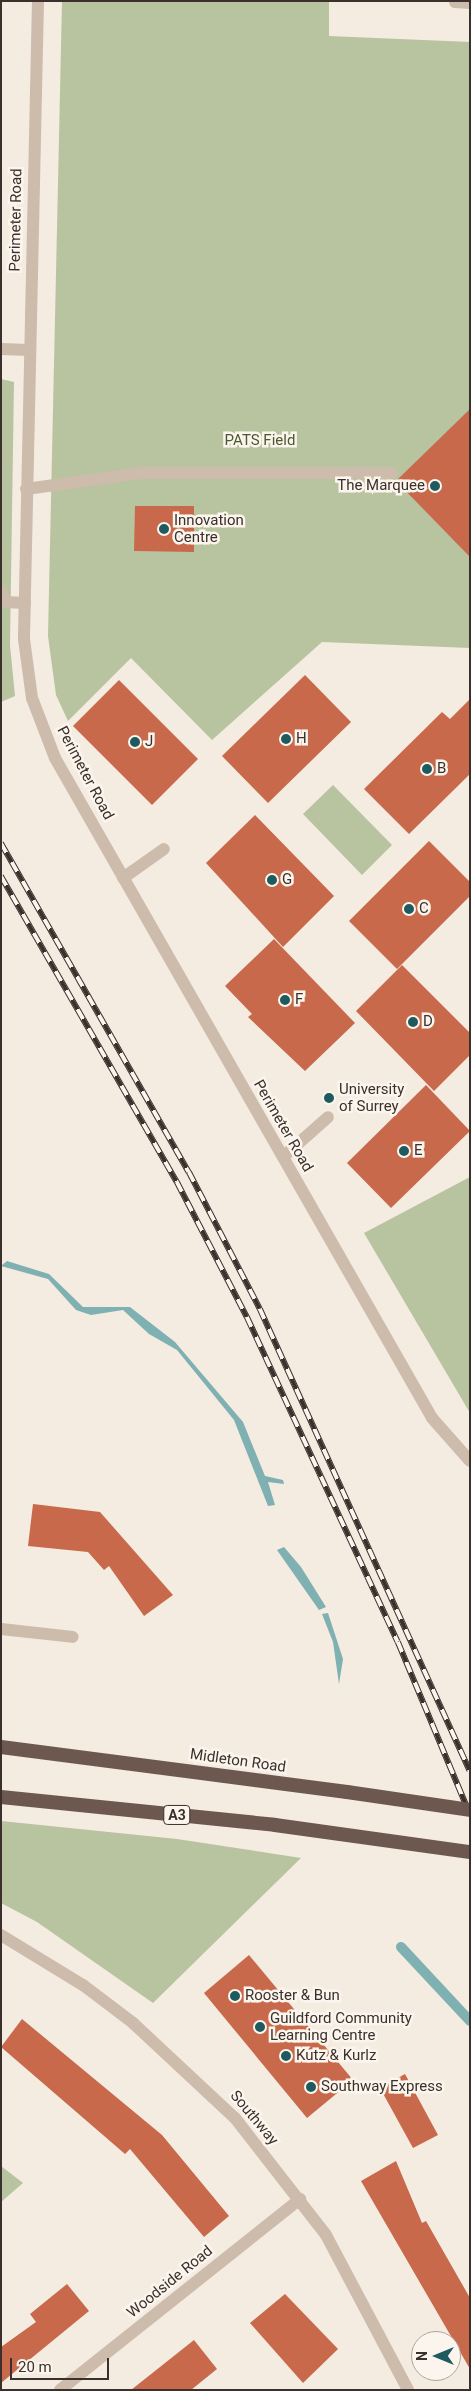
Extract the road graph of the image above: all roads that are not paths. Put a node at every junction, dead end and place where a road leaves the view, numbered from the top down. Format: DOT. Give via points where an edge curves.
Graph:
graph roads {
  1 [pos="38,1"];
  2 [pos="455,2"];
  3 [pos="470,3"];
  4 [pos="1,349"];
  5 [pos="29,350"];
  6 [pos="392,474"];
  7 [pos="26,489"];
  8 [pos="1,591"];
  9 [pos="25,603"];
  10 [pos="164,849"];
  11 [pos="123,878"];
  12 [pos="328,1117"];
  13 [pos="283,1157"];
  14 [pos="470,1460"];
  15 [pos="1,1629"];
  16 [pos="73,1637"];
  17 [pos="1,1747"];
  18 [pos="1,1797"];
  19 [pos="470,1810"];
  20 [pos="470,1852"];
  21 [pos="1,1935"];
  22 [pos="300,2200"];
  23 [pos="60,2390"];
  24 [pos="408,2390"];
  1 -- 5 [label="street, Perimeter Road"];
  2 -- 3 [label="street"];
  4 -- 5 [label="street"];
  5 -- 7 [label="street, Perimeter Road"];
  6 -- 7 [label="street" via="141,473"];
  7 -- 9 [label="street, Perimeter Road"];
  8 -- 9 [label="street" via="6,602"];
  9 -- 11 [label="street, Perimeter Road" via="25,666 39,720"];
  10 -- 11 [label="street"];
  11 -- 13 [label="street, Perimeter Road"];
  12 -- 13 [label="street"];
  13 -- 14 [label="street, Perimeter Road" via="432,1418"];
  15 -- 16 [label="street"];
  17 -- 19 [label="highway, Midleton Road, bridge"];
  18 -- 20 [label="highway, A3" via="352,1835"];
  21 -- 22 [label="street, Southway" via="83,1985 160,2045 235,2118"];
  22 -- 23 [label="street, Woodside Road"];
  22 -- 24 [label="street, Southway" via="349,2274"];
}
